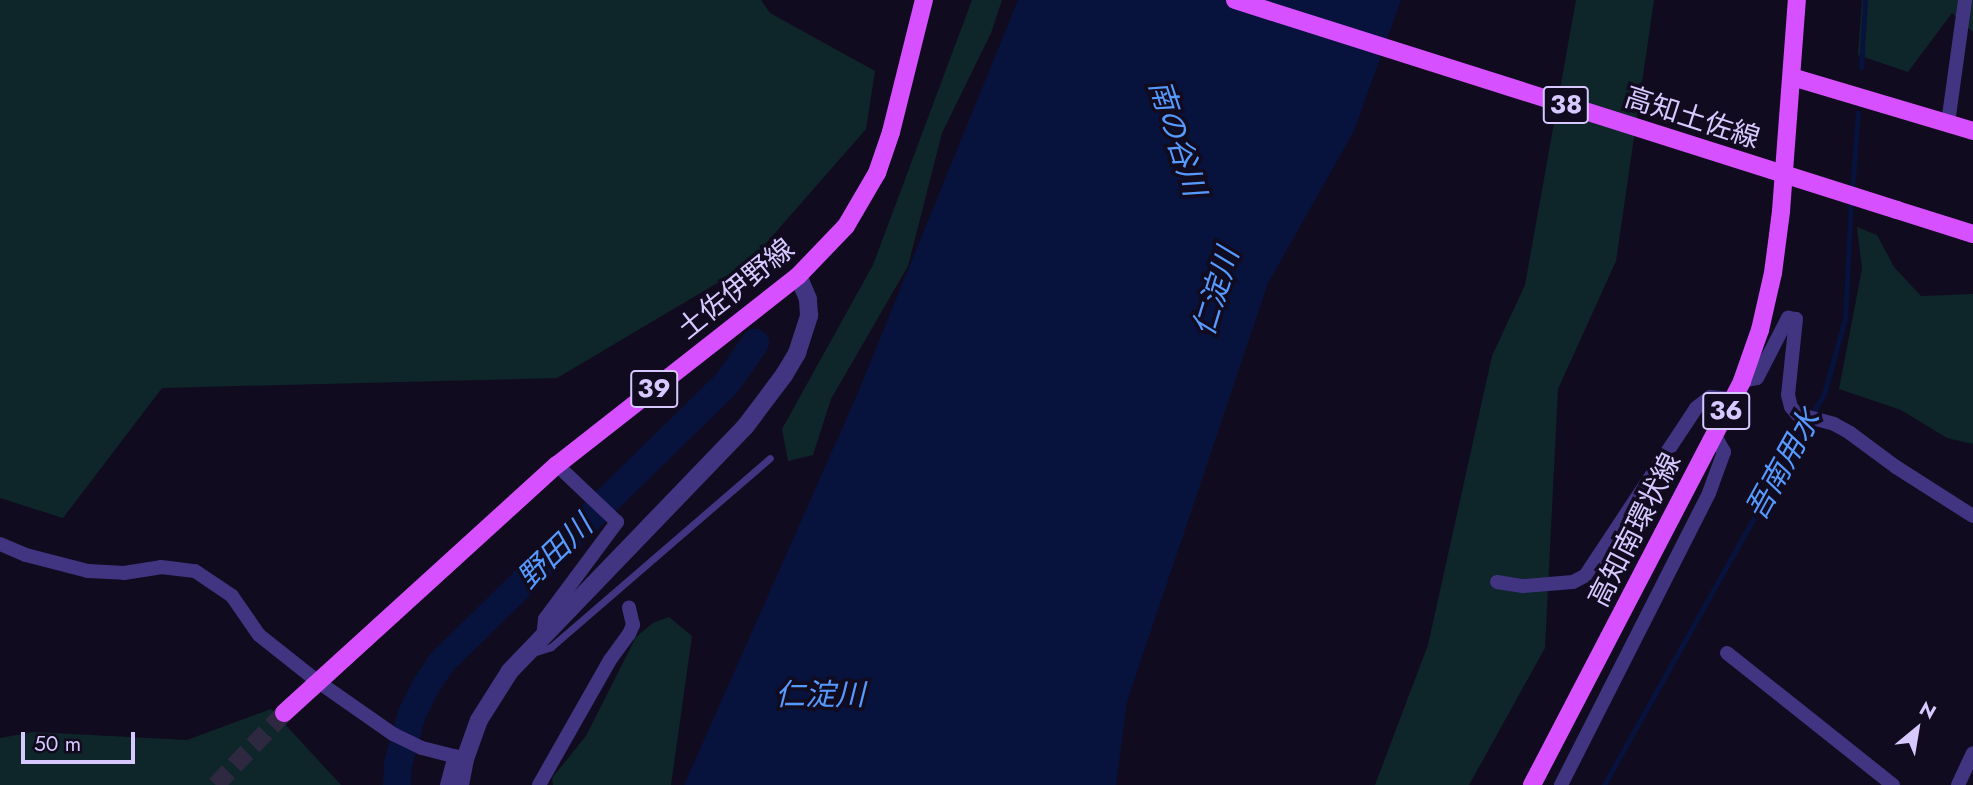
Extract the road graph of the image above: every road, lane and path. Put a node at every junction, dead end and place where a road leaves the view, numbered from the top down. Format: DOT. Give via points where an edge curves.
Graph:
graph roads {
  1 [pos="924,0"];
  2 [pos="1235,0"];
  3 [pos="1797,0"];
  4 [pos="1965,0"];
  5 [pos="1792,77"];
  6 [pos="1948,123"];
  7 [pos="1973,131"];
  8 [pos="1973,234"];
  9 [pos="799,276"];
  10 [pos="1742,381"];
  11 [pos="1733,399"];
  12 [pos="1714,435"];
  13 [pos="770,458"];
  14 [pos="557,465"];
  15 [pos="1973,516"];
  16 [pos="0,544"];
  17 [pos="1496,582"];
  18 [pos="629,607"];
  19 [pos="543,638"];
  20 [pos="1727,653"];
  21 [pos="526,655"];
  22 [pos="317,681"];
  23 [pos="284,713"];
  24 [pos="1973,753"];
  25 [pos="460,758"];
  26 [pos="1566,784"];
  27 [pos="447,785"];
  28 [pos="460,785"];
  29 [pos="539,785"];
  30 [pos="1532,785"];
  31 [pos="1893,785"];
  32 [pos="1958,785"];
  1 -- 9 [label="main road, 土佐伊野線 / 39" via="877,173 846,226"];
  2 -- 8 [label="main road, 高知土佐線 / 38, bridge"];
  3 -- 5 [label="main road, 高知南環状線 / 36"];
  4 -- 6 [label="street"];
  5 -- 6 [label="main road"];
  5 -- 10 [label="main road, 高知南環状線 / 36" via="1773,273"];
  6 -- 7 [label="main road"];
  9 -- 14 [label="main road, 土佐伊野線 / 39"];
  9 -- 19 [label="street" via="809,315 797,353 784,375 745,427"];
  10 -- 11 [label="main road, 高知南環状線 / 36"];
  10 -- 15 [label="street" via="1757,378 1787,318 1796,319 1788,394 1797,414 1833,424"];
  11 -- 12 [label="main road, 高知南環状線 / 36"];
  11 -- 17 [label="street" via="1710,397 1696,408 1585,576 1573,582 1523,586"];
  12 -- 26 [label="street" via="1724,452 1709,493"];
  12 -- 30 [label="main road, 高知南環状線 / 36"];
  13 -- 21 [label="lane" via="551,648"];
  14 -- 19 [label="street" via="616,519 616,526 545,619"];
  14 -- 22 [label="main road, 土佐伊野線 / 39"];
  16 -- 22 [label="street" via="88,571 124,573 161,567 195,571 232,596 259,635"];
  18 -- 29 [label="street" via="633,625 629,634"];
  19 -- 21 [label="street"];
  20 -- 31 [label="street"];
  21 -- 25 [label="street" via="489,701"];
  22 -- 23 [label="main road, 土佐伊野線 / 39"];
  22 -- 25 [label="street" via="393,734"];
  24 -- 32 [label="street"];
  25 -- 27 [label="street"];
  25 -- 28 [label="street"];
}
